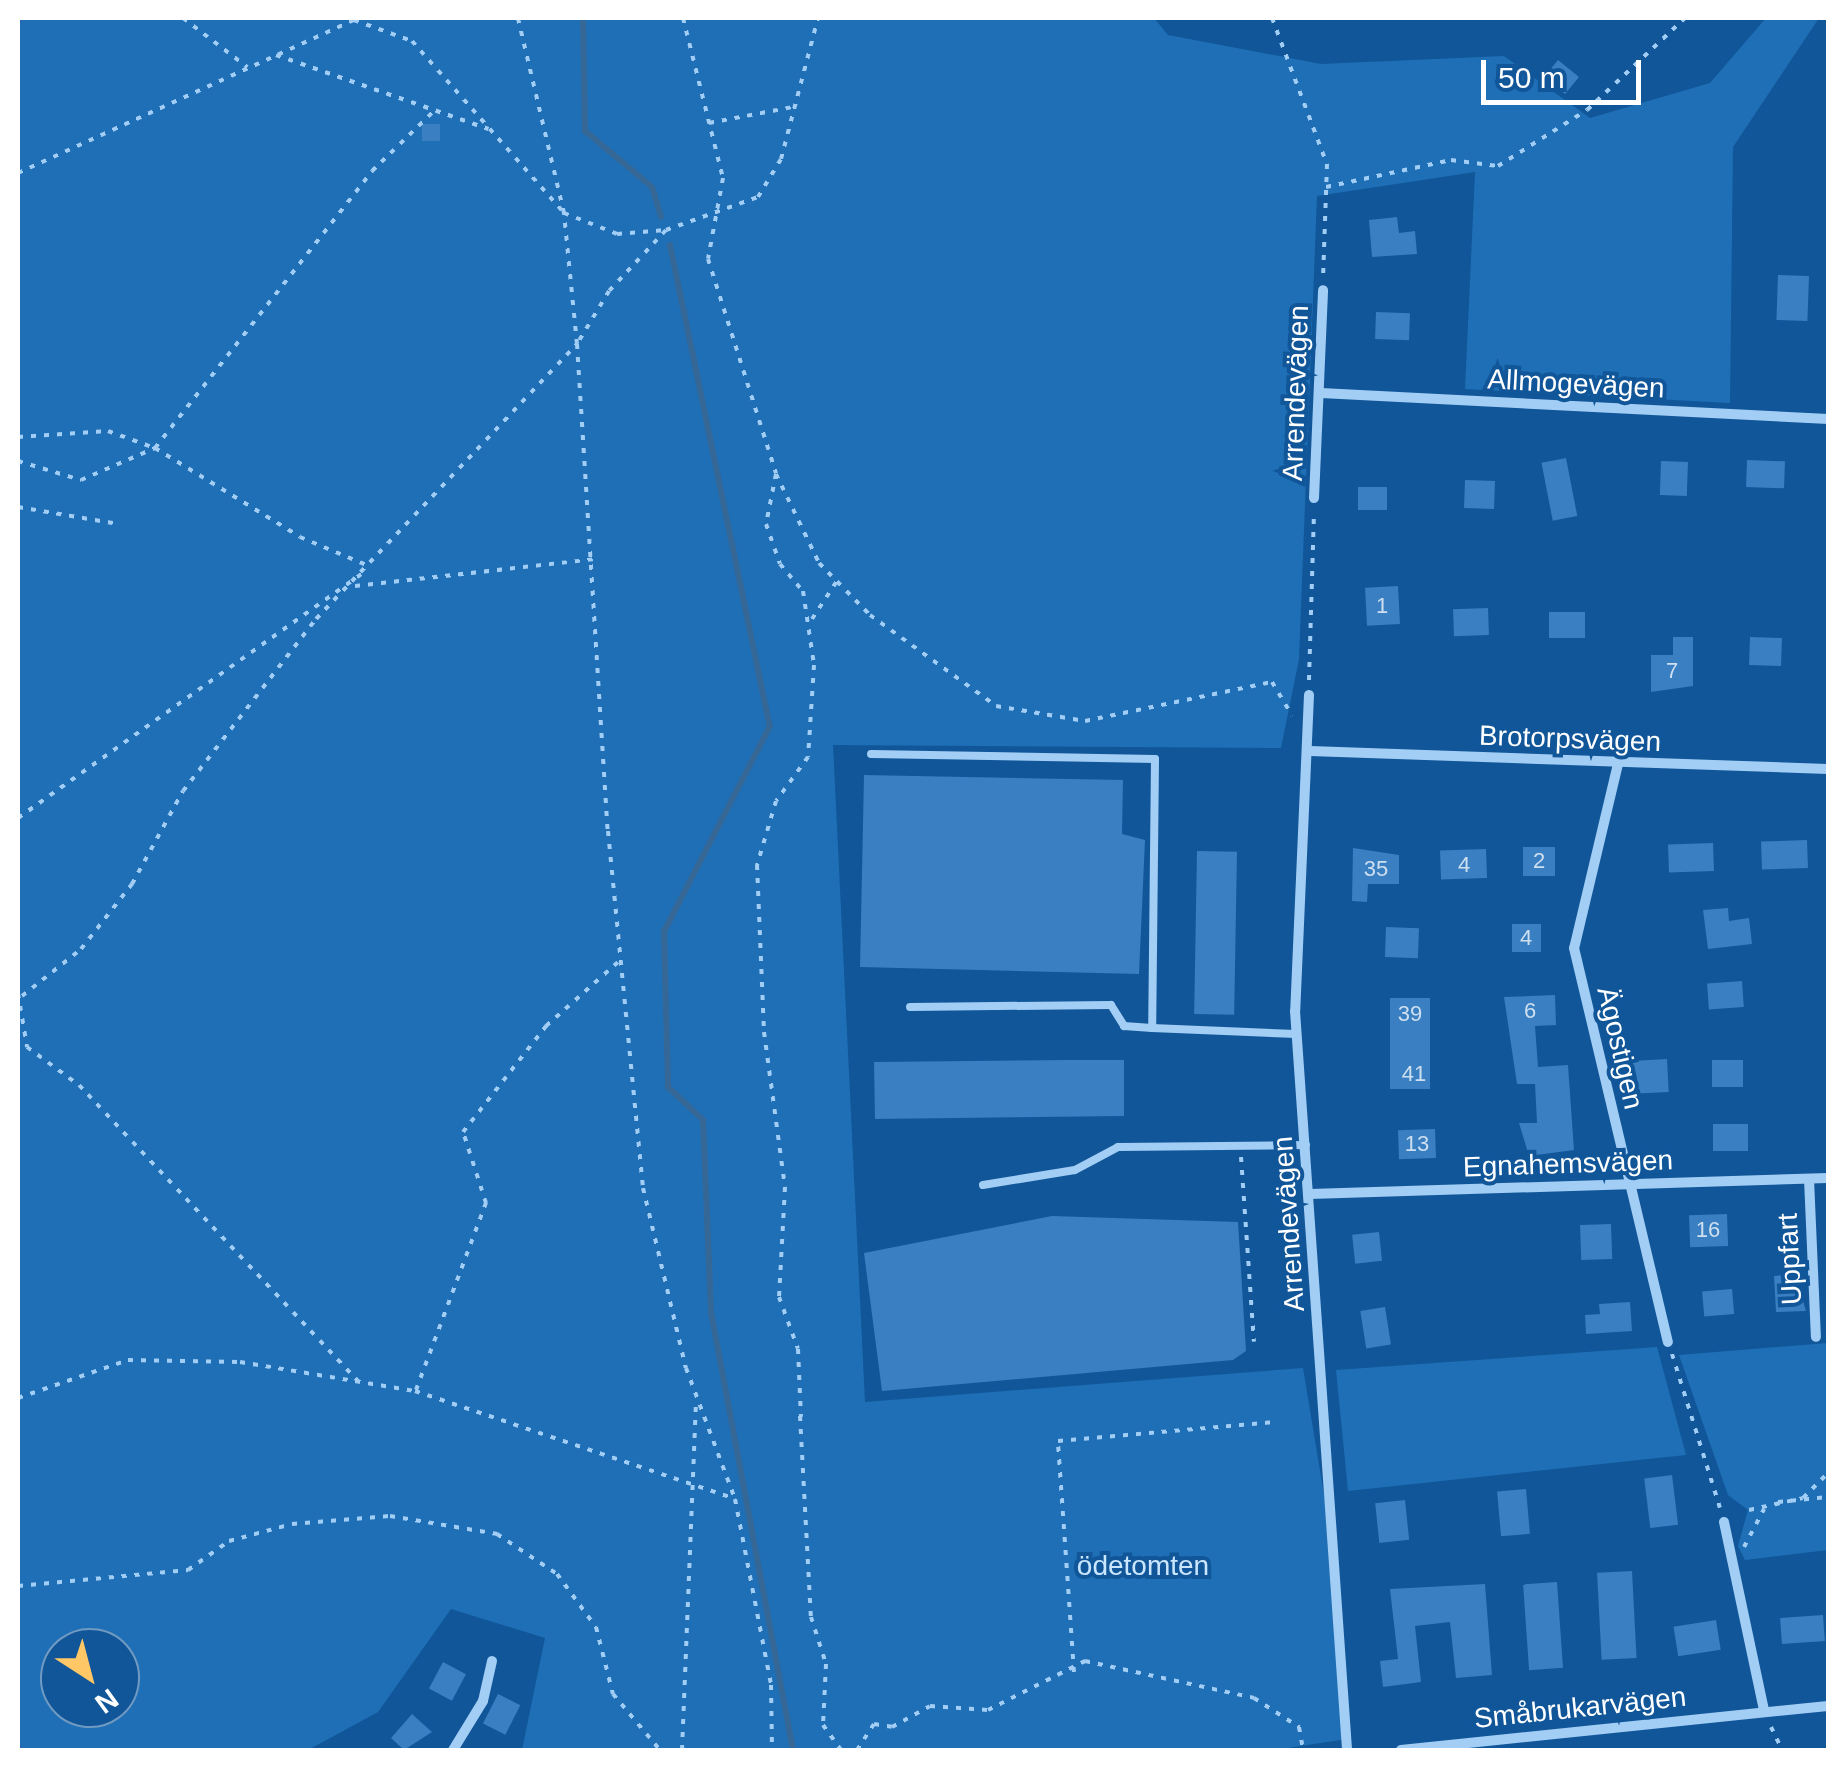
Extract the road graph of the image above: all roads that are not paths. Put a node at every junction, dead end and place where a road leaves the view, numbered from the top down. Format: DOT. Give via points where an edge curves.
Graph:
graph roads {
  1 [pos="1323,290"];
  2 [pos="1321,393"];
  3 [pos="1828,419"];
  4 [pos="1314,498"];
  5 [pos="1309,695"];
  6 [pos="1309,745"];
  7 [pos="871,754"];
  8 [pos="1618,764"];
  9 [pos="1828,768"];
  10 [pos="910,1007"];
  11 [pos="1152,1028"];
  12 [pos="1296,1034"];
  13 [pos="1306,1146"];
  14 [pos="1828,1178"];
  15 [pos="1809,1179"];
  16 [pos="1632,1184"];
  17 [pos="984,1185"];
  18 [pos="1310,1194"];
  19 [pos="1816,1337"];
  20 [pos="1668,1342"];
  21 [pos="1724,1522"];
  22 [pos="492,1661"];
  23 [pos="1828,1706"];
  24 [pos="1764,1710"];
  25 [pos="453,1750"];
  26 [pos="1348,1750"];
  27 [pos="1401,1750"];
  1 -- 2 [label="street, Arrendevägen"];
  2 -- 3 [label="street, Allmogevägen"];
  2 -- 4 [label="street, Arrendevägen"];
  5 -- 6 [label="street, Arrendevägen"];
  6 -- 8 [label="street, Brotorpsvägen"];
  6 -- 12 [label="street, Arrendevägen"];
  7 -- 11 [label="lane" via="1155,760"];
  8 -- 9 [label="street, Brotorpsvägen"];
  8 -- 16 [label="street, Ägostigen" via="1574,948"];
  10 -- 11 [label="lane" via="1111,1005 1124,1026"];
  11 -- 12 [label="lane"];
  12 -- 13 [label="street, Arrendevägen"];
  13 -- 17 [label="lane" via="1118,1147 1075,1170"];
  13 -- 18 [label="street, Arrendevägen"];
  14 -- 15 [label="street, Egnahemsvägen"];
  15 -- 16 [label="street, Egnahemsvägen"];
  15 -- 19 [label="street, Uppfart"];
  16 -- 18 [label="street, Egnahemsvägen"];
  16 -- 20 [label="street, Ägostigen"];
  18 -- 26 [label="street, Arrendevägen"];
  21 -- 24 [label="street"];
  22 -- 25 [label="street" via="483,1702"];
  23 -- 24 [label="street, Småbrukarvägen"];
  24 -- 27 [label="street, Småbrukarvägen"];
}
